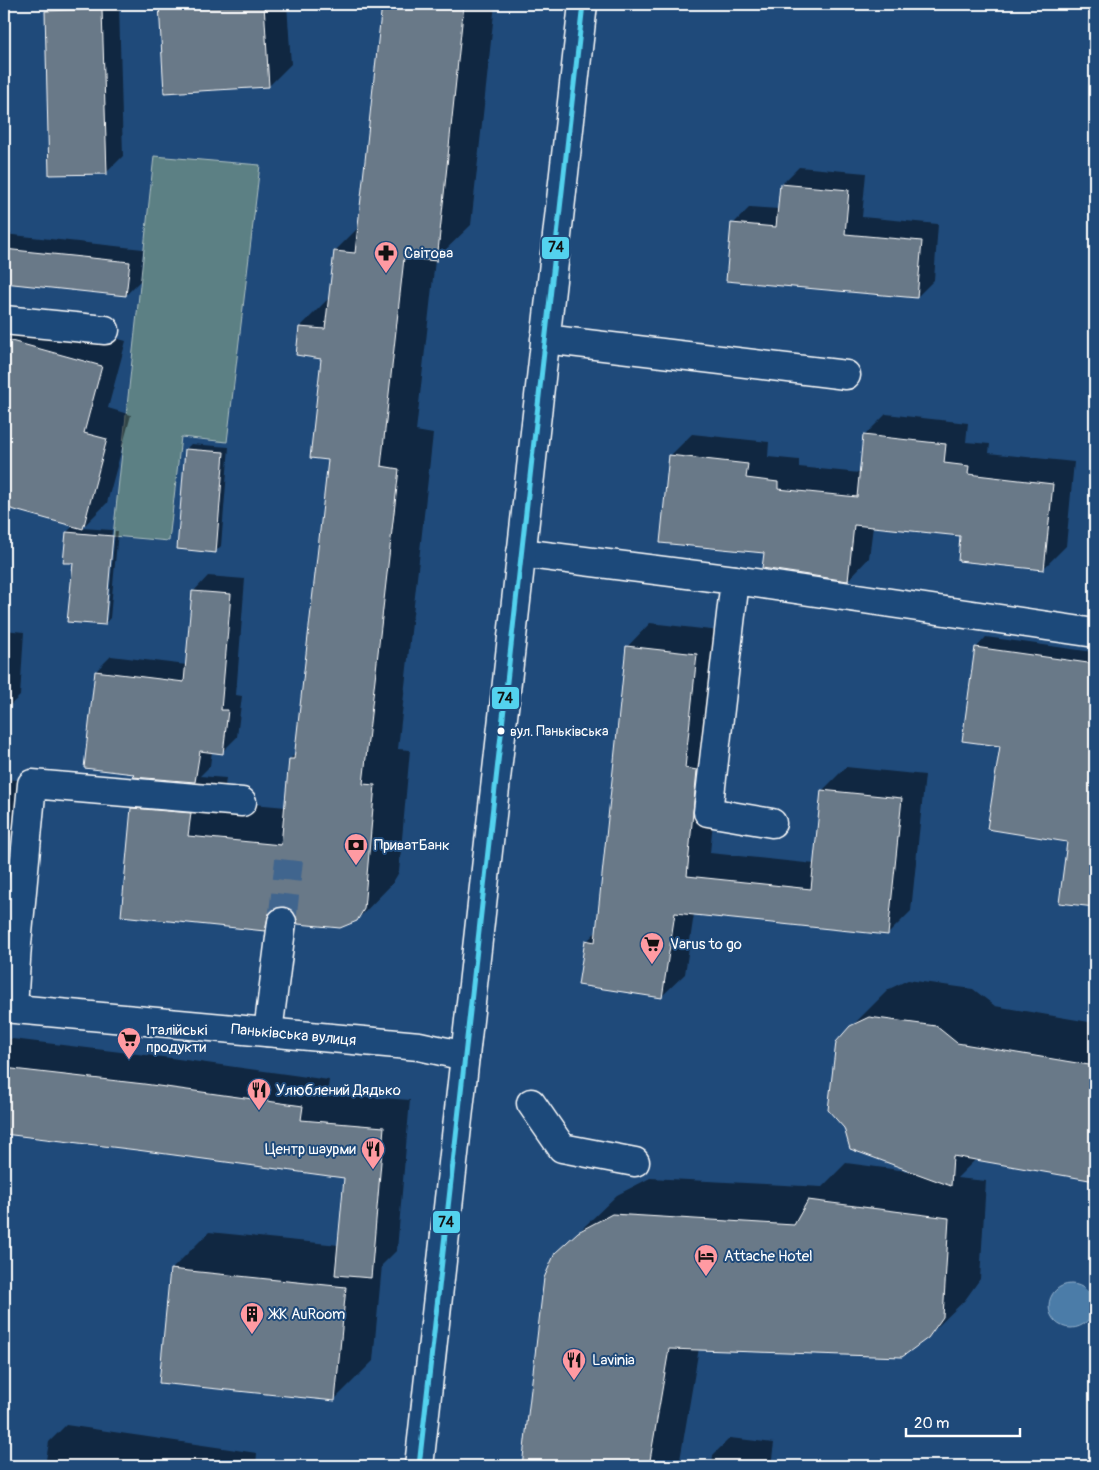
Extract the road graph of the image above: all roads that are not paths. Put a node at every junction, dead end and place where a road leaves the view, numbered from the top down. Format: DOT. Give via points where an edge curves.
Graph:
graph roads {
  1 [pos="583,4"];
  2 [pos="4,320"];
  3 [pos="105,330"];
  4 [pos="545,339"];
  5 [pos="846,375"];
  6 [pos="521,553"];
  7 [pos="735,580"];
  8 [pos="1095,633"];
  9 [pos="242,802"];
  10 [pos="772,823"];
  11 [pos="282,922"];
  12 [pos="8,1008"];
  13 [pos="268,1032"];
  14 [pos="465,1056"];
  15 [pos="531,1103"];
  16 [pos="635,1162"];
  17 [pos="419,1466"];
  1 -- 4 [label="main road"];
  2 -- 3 [label="main road"];
  4 -- 5 [label="main road"];
  4 -- 6 [label="main road"];
  6 -- 7 [label="main road"];
  6 -- 14 [label="main road"];
  7 -- 8 [label="main road"];
  7 -- 10 [label="main road" via="708,812"];
  9 -- 12 [label="main road" via="32,784"];
  11 -- 13 [label="main road"];
  12 -- 13 [label="main road, Паньківська вулиця"];
  13 -- 14 [label="main road, Паньківська вулиця" via="419,1046"];
  14 -- 17 [label="main road"];
  15 -- 16 [label="main road" via="562,1148"];
}
